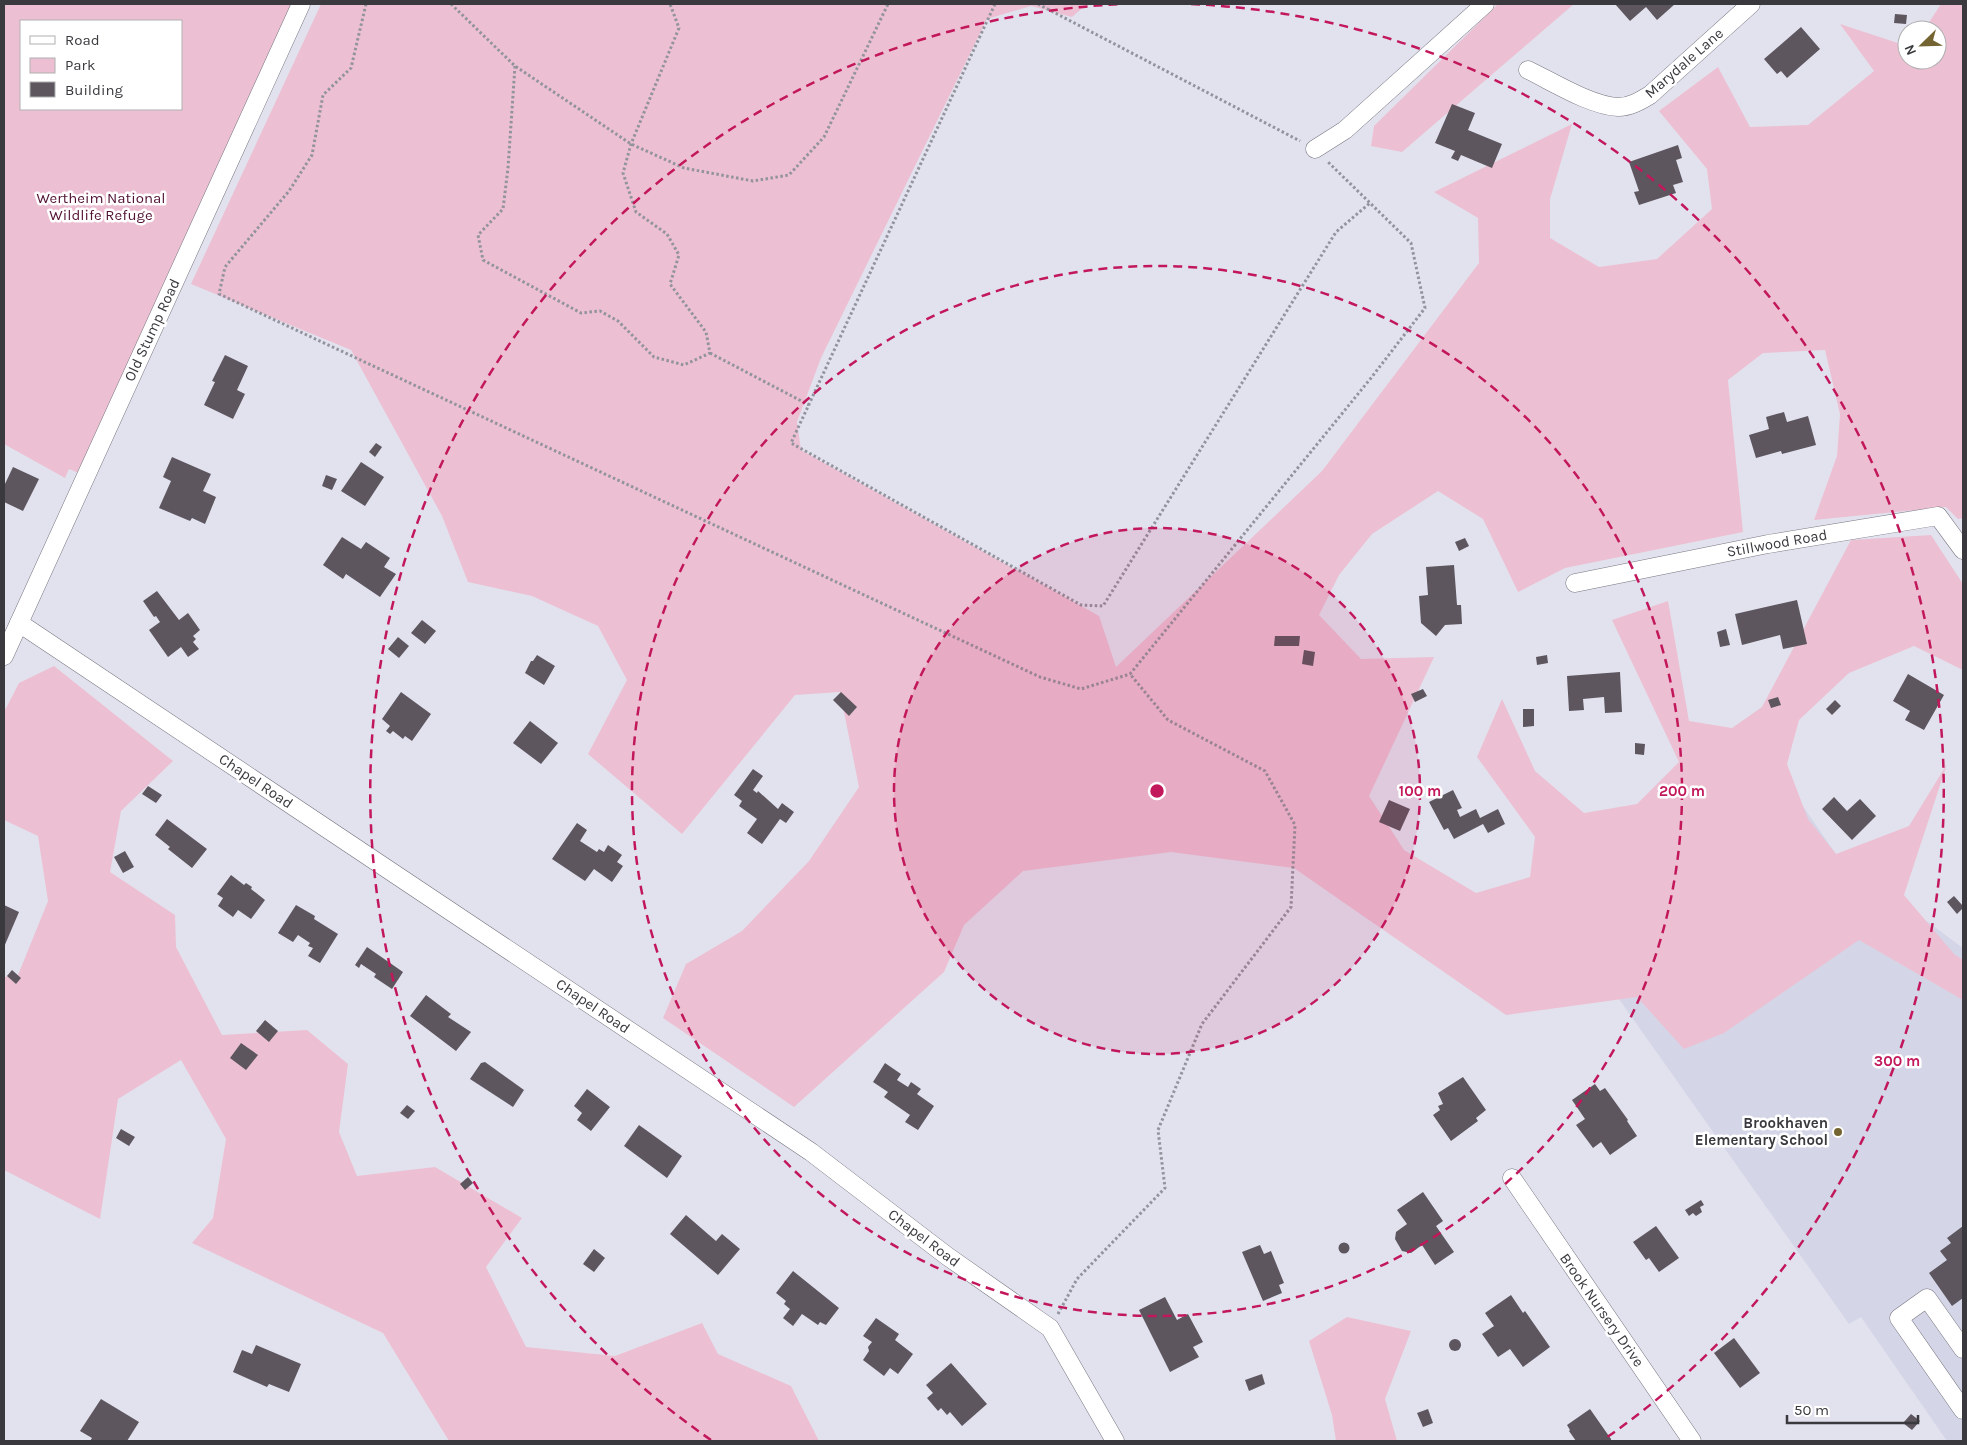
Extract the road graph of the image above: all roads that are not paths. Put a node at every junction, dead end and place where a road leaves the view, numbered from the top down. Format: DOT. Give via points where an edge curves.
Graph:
graph roads {
  1 [pos="301,4"];
  2 [pos="1485,4"];
  3 [pos="1751,4"];
  4 [pos="1528,70"];
  5 [pos="1315,149"];
  6 [pos="1963,550"];
  7 [pos="1575,583"];
  8 [pos="19,623"];
  9 [pos="4,656"];
  10 [pos="1512,1178"];
  11 [pos="1963,1349"];
  12 [pos="1963,1410"];
  13 [pos="1115,1441"];
  14 [pos="1692,1441"];
  1 -- 8 [label="street, Old Stump Road"];
  2 -- 5 [label="street" via="1346,130"];
  3 -- 4 [label="street, Marydale Lane" via="1638,103 1619,107 1599,104"];
  6 -- 7 [label="street, Stillwood Road" via="1938,516 1768,544"];
  8 -- 9 [label="street, Old Stump Road"];
  8 -- 13 [label="street, Chapel Road" via="811,1152 947,1256 1050,1328"];
  10 -- 14 [label="street, Brook Nursery Drive"];
  11 -- 12 [label="street" via="1927,1298 1899,1318"];
}
